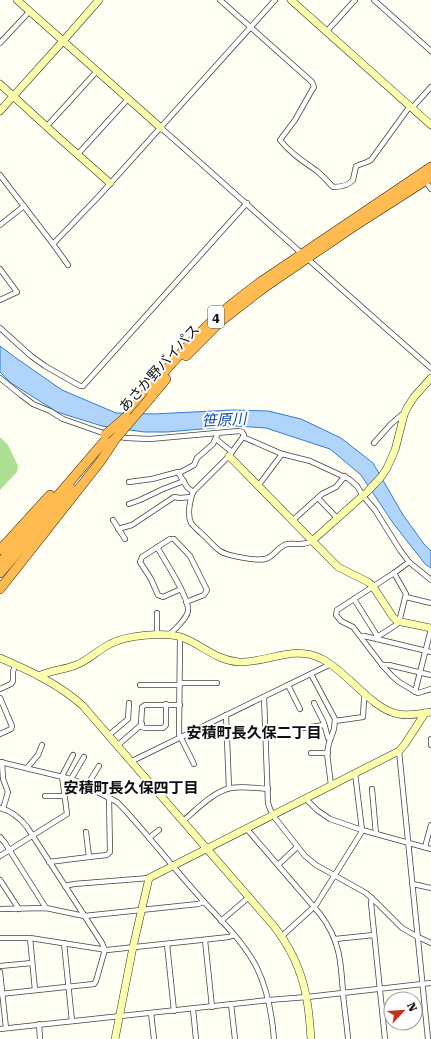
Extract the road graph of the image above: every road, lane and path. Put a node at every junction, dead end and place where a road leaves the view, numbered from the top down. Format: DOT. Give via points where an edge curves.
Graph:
graph roads {
  1 [pos="17,0"];
  2 [pos="99,0"];
  3 [pos="220,0"];
  4 [pos="275,0"];
  5 [pos="291,0"];
  6 [pos="374,0"];
  7 [pos="352,1"];
  8 [pos="30,11"];
  9 [pos="250,27"];
  10 [pos="327,31"];
  11 [pos="63,41"];
  12 [pos="0,44"];
  13 [pos="431,51"];
  14 [pos="97,71"];
  15 [pos="0,84"];
  16 [pos="431,87"];
  17 [pos="14,96"];
  18 [pos="128,99"];
  19 [pos="411,107"];
  20 [pos="0,111"];
  21 [pos="431,125"];
  22 [pos="46,127"];
  23 [pos="161,128"];
  24 [pos="77,155"];
  25 [pos="431,167"];
  26 [pos="0,175"];
  27 [pos="428,179"];
  28 [pos="110,183"];
  29 [pos="431,189"];
  30 [pos="247,203"];
  31 [pos="24,206"];
  32 [pos="0,225"];
  33 [pos="53,244"];
  34 [pos="304,256"];
  35 [pos="68,265"];
  36 [pos="0,269"];
  37 [pos="0,300"];
  38 [pos="0,328"];
  39 [pos="431,368"];
  40 [pos="0,378"];
  41 [pos="431,378"];
  42 [pos="147,396"];
  43 [pos="406,412"];
  44 [pos="218,433"];
  45 [pos="110,437"];
  46 [pos="243,437"];
  47 [pos="216,440"];
  48 [pos="374,443"];
  49 [pos="230,454"];
  50 [pos="282,454"];
  51 [pos="179,473"];
  52 [pos="345,476"];
  53 [pos="184,481"];
  54 [pos="129,482"];
  55 [pos="258,486"];
  56 [pos="192,495"];
  57 [pos="363,496"];
  58 [pos="318,498"];
  59 [pos="129,504"];
  60 [pos="337,518"];
  61 [pos="113,520"];
  62 [pos="292,521"];
  63 [pos="118,529"];
  64 [pos="125,539"];
  65 [pos="312,541"];
  66 [pos="157,547"];
  67 [pos="0,550"];
  68 [pos="409,562"];
  69 [pos="0,564"];
  70 [pos="0,573"];
  71 [pos="394,573"];
  72 [pos="431,580"];
  73 [pos="374,586"];
  74 [pos="0,589"];
  75 [pos="181,589"];
  76 [pos="406,597"];
  77 [pos="354,599"];
  78 [pos="186,602"];
  79 [pos="431,603"];
  80 [pos="156,613"];
  81 [pos="400,621"];
  82 [pos="431,628"];
  83 [pos="157,635"];
  84 [pos="168,635"];
  85 [pos="180,637"];
  86 [pos="360,637"];
  87 [pos="377,638"];
  88 [pos="425,651"];
  89 [pos="431,652"];
  90 [pos="0,658"];
  91 [pos="331,664"];
  92 [pos="14,665"];
  93 [pos="382,665"];
  94 [pos="420,672"];
  95 [pos="312,674"];
  96 [pos="431,675"];
  97 [pos="39,676"];
  98 [pos="217,683"];
  99 [pos="180,684"];
  100 [pos="140,685"];
  101 [pos="288,685"];
  102 [pos="0,689"];
  103 [pos="431,689"];
  104 [pos="416,692"];
  105 [pos="366,694"];
  106 [pos="264,697"];
  107 [pos="0,698"];
  108 [pos="314,703"];
  109 [pos="129,704"];
  110 [pos="166,704"];
  111 [pos="180,704"];
  112 [pos="300,709"];
  113 [pos="428,713"];
  114 [pos="226,715"];
  115 [pos="335,721"];
  116 [pos="142,724"];
  117 [pos="324,725"];
  118 [pos="304,728"];
  119 [pos="0,734"];
  120 [pos="109,735"];
  121 [pos="181,738"];
  122 [pos="330,739"];
  123 [pos="431,739"];
  124 [pos="42,745"];
  125 [pos="118,745"];
  126 [pos="431,745"];
  127 [pos="399,751"];
  128 [pos="311,753"];
  129 [pos="328,753"];
  130 [pos="73,755"];
  131 [pos="84,757"];
  132 [pos="132,761"];
  133 [pos="1,762"];
  134 [pos="194,764"];
  135 [pos="99,766"];
  136 [pos="27,768"];
  137 [pos="355,773"];
  138 [pos="62,777"];
  139 [pos="71,779"];
  140 [pos="331,785"];
  141 [pos="86,787"];
  142 [pos="229,788"];
  143 [pos="268,789"];
  144 [pos="372,789"];
  145 [pos="45,796"];
  146 [pos="64,796"];
  147 [pos="108,798"];
  148 [pos="305,798"];
  149 [pos="1,808"];
  150 [pos="273,814"];
  151 [pos="183,821"];
  152 [pos="431,825"];
  153 [pos="246,828"];
  154 [pos="159,830"];
  155 [pos="362,830"];
  156 [pos="86,832"];
  157 [pos="376,834"];
  158 [pos="32,836"];
  159 [pos="0,837"];
  160 [pos="149,838"];
  161 [pos="408,843"];
  162 [pos="297,847"];
  163 [pos="425,847"];
  164 [pos="206,848"];
  165 [pos="431,849"];
  166 [pos="10,850"];
  167 [pos="0,856"];
  168 [pos="89,856"];
  169 [pos="49,862"];
  170 [pos="278,865"];
  171 [pos="172,866"];
  172 [pos="335,875"];
  173 [pos="149,878"];
  174 [pos="0,880"];
  175 [pos="413,884"];
  176 [pos="65,886"];
  177 [pos="431,888"];
  178 [pos="249,897"];
  179 [pos="372,898"];
  180 [pos="204,902"];
  181 [pos="314,907"];
  182 [pos="46,908"];
  183 [pos="0,909"];
  184 [pos="19,909"];
  185 [pos="141,910"];
  186 [pos="84,916"];
  187 [pos="221,921"];
  188 [pos="234,935"];
  189 [pos="374,935"];
  190 [pos="282,936"];
  191 [pos="418,937"];
  192 [pos="0,938"];
  193 [pos="30,938"];
  194 [pos="335,939"];
  195 [pos="206,940"];
  196 [pos="64,943"];
  197 [pos="431,943"];
  198 [pos="167,944"];
  199 [pos="133,947"];
  200 [pos="104,949"];
  201 [pos="32,963"];
  202 [pos="0,966"];
  203 [pos="0,972"];
  204 [pos="431,983"];
  205 [pos="422,984"];
  206 [pos="68,987"];
  207 [pos="380,989"];
  208 [pos="35,990"];
  209 [pos="343,993"];
  210 [pos="1,994"];
  211 [pos="307,997"];
  212 [pos="269,1000"];
  213 [pos="231,1004"];
  214 [pos="212,1007"];
  215 [pos="193,1008"];
  216 [pos="174,1011"];
  217 [pos="151,1013"];
  218 [pos="120,1016"];
  219 [pos="72,1021"];
  220 [pos="39,1024"];
  221 [pos="3,1028"];
  222 [pos="40,1039"];
  223 [pos="115,1039"];
  224 [pos="154,1039"];
  225 [pos="196,1039"];
  226 [pos="235,1039"];
  227 [pos="274,1039"];
  228 [pos="312,1039"];
  229 [pos="348,1039"];
  230 [pos="385,1039"];
  231 [pos="428,1039"];
  1 -- 8 [label="street"];
  2 -- 11 [label="street"];
  3 -- 9 [label="street"];
  4 -- 9 [label="street"];
  5 -- 10 [label="street"];
  6 -- 13 [label="street"];
  7 -- 10 [label="street"];
  8 -- 11 [label="street"];
  8 -- 12 [label="street"];
  9 -- 19 [label="street" via="313,84 295,120 280,140 333,187 352,182 356,166 371,160"];
  9 -- 23 [label="street"];
  10 -- 19 [label="street"];
  11 -- 14 [label="street"];
  11 -- 17 [label="street"];
  14 -- 18 [label="street"];
  14 -- 22 [label="street"];
  15 -- 17 [label="street"];
  16 -- 19 [label="street"];
  17 -- 20 [label="street"];
  17 -- 22 [label="street"];
  18 -- 23 [label="street"];
  18 -- 24 [label="street"];
  19 -- 21 [label="street"];
  22 -- 24 [label="street"];
  23 -- 28 [label="street"];
  23 -- 30 [label="street"];
  24 -- 28 [label="street"];
  25 -- 34 [label="highway, あさか野バイパス / 4"];
  26 -- 31 [label="street"];
  27 -- 29 [label="street"];
  27 -- 34 [label="highway, あさか野バイパス / 4"];
  28 -- 33 [label="street"];
  30 -- 34 [label="street"];
  30 -- 38 [label="street" via="83,386 45,366"];
  31 -- 32 [label="street"];
  31 -- 33 [label="street"];
  33 -- 35 [label="street"];
  34 -- 39 [label="street"];
  34 -- 42 [label="highway, あさか野バイパス / 4" via="221,321"];
  36 -- 37 [label="street" via="17,292"];
  40 -- 44 [label="street" via="33,404 63,419 100,432 126,438 150,439"];
  41 -- 43 [label="street" via="414,397"];
  42 -- 45 [label="highway, あさか野バイパス / 4, bridge"];
  42 -- 45 [label="highway, あさか野バイパス / 4, bridge"];
  43 -- 48 [label="street"];
  43 -- 57 [label="street" via="392,459 381,477"];
  44 -- 46 [label="street" via="239,431 244,434"];
  44 -- 47 [label="street"];
  45 -- 67 [label="highway"];
  45 -- 69 [label="highway, あさか野バイパス / 4"];
  45 -- 70 [label="highway, あさか野バイパス / 4"];
  45 -- 74 [label="highway" via="100,462"];
  46 -- 49 [label="street"];
  46 -- 50 [label="street"];
  47 -- 49 [label="street"];
  47 -- 51 [label="street" via="197,458 194,465"];
  49 -- 55 [label="street"];
  49 -- 56 [label="street"];
  50 -- 52 [label="street" via="310,461"];
  50 -- 55 [label="street"];
  51 -- 53 [label="street"];
  51 -- 54 [label="street"];
  52 -- 57 [label="street" via="354,483"];
  52 -- 58 [label="street" via="336,487"];
  53 -- 56 [label="street"];
  53 -- 59 [label="street"];
  55 -- 62 [label="street"];
  56 -- 63 [label="street" via="174,497 132,525"];
  56 -- 65 [label="street" via="189,513 192,524 220,551 234,557 264,560 286,544 308,544"];
  57 -- 60 [label="street"];
  57 -- 68 [label="street"];
  58 -- 60 [label="street"];
  58 -- 62 [label="street"];
  60 -- 65 [label="street"];
  61 -- 63 [label="street"];
  62 -- 65 [label="street"];
  63 -- 64 [label="street"];
  65 -- 73 [label="street" via="338,567"];
  66 -- 75 [label="street"];
  66 -- 75 [label="street" via="142,557 140,562 158,595 163,597"];
  66 -- 78 [label="street" via="173,539 196,566 207,591 204,595"];
  68 -- 71 [label="street"];
  68 -- 72 [label="street"];
  71 -- 73 [label="street"];
  71 -- 76 [label="street" via="406,592"];
  73 -- 77 [label="street"];
  73 -- 81 [label="street" via="393,617"];
  75 -- 78 [label="street"];
  76 -- 79 [label="street"];
  76 -- 81 [label="street"];
  77 -- 86 [label="street" via="336,611 336,615 341,621 353,627"];
  77 -- 87 [label="street"];
  78 -- 84 [label="street" via="187,614"];
  80 -- 83 [label="street"];
  81 -- 82 [label="street"];
  81 -- 87 [label="street"];
  82 -- 88 [label="street"];
  83 -- 84 [label="street"];
  83 -- 97 [label="street" via="117,641 76,665"];
  84 -- 85 [label="street"];
  85 -- 91 [label="street" via="215,656 232,661 246,662 299,653 319,657"];
  85 -- 99 [label="street"];
  86 -- 87 [label="street"];
  86 -- 93 [label="street"];
  87 -- 88 [label="street"];
  88 -- 89 [label="street"];
  88 -- 94 [label="street"];
  90 -- 92 [label="street"];
  91 -- 95 [label="street"];
  91 -- 105 [label="street"];
  92 -- 97 [label="street"];
  92 -- 102 [label="street" via="13,681"];
  93 -- 94 [label="street"];
  93 -- 104 [label="street" via="392,676"];
  94 -- 96 [label="street"];
  94 -- 104 [label="street"];
  95 -- 101 [label="street"];
  95 -- 115 [label="street"];
  97 -- 120 [label="street" via="73,697"];
  98 -- 99 [label="street"];
  99 -- 100 [label="street"];
  99 -- 111 [label="street"];
  101 -- 106 [label="street"];
  101 -- 112 [label="street"];
  103 -- 104 [label="street"];
  105 -- 113 [label="street" via="393,713"];
  105 -- 115 [label="street" via="363,717"];
  106 -- 114 [label="street"];
  106 -- 143 [label="street"];
  107 -- 119 [label="street" via="12,726 10,730"];
  108 -- 117 [label="street"];
  109 -- 120 [label="street" via="128,719"];
  110 -- 111 [label="street"];
  110 -- 116 [label="street" via="145,705 142,708"];
  110 -- 116 [label="street" via="166,725 163,728 145,728"];
  111 -- 121 [label="street"];
  113 -- 127 [label="street"];
  114 -- 121 [label="street"];
  114 -- 142 [label="street"];
  115 -- 122 [label="street"];
  116 -- 125 [label="street"];
  117 -- 118 [label="street"];
  117 -- 122 [label="street"];
  120 -- 125 [label="street"];
  121 -- 132 [label="street"];
  121 -- 134 [label="street"];
  122 -- 129 [label="street"];
  123 -- 126 [label="street"];
  124 -- 136 [label="street" via="38,755"];
  125 -- 132 [label="street"];
  127 -- 137 [label="street"];
  127 -- 161 [label="street"];
  128 -- 129 [label="street"];
  129 -- 140 [label="street"];
  130 -- 138 [label="street"];
  131 -- 139 [label="street"];
  132 -- 151 [label="street"];
  133 -- 136 [label="street"];
  133 -- 149 [label="street" via="8,792"];
  135 -- 141 [label="street"];
  136 -- 138 [label="street"];
  137 -- 140 [label="street"];
  137 -- 155 [label="street"];
  138 -- 139 [label="street"];
  138 -- 146 [label="street"];
  139 -- 141 [label="street"];
  140 -- 148 [label="street"];
  141 -- 147 [label="street"];
  142 -- 143 [label="street"];
  142 -- 151 [label="street" via="218,792"];
  143 -- 150 [label="street" via="269,806"];
  144 -- 157 [label="street"];
  145 -- 146 [label="street"];
  146 -- 158 [label="street" via="67,814"];
  147 -- 160 [label="street" via="120,804"];
  147 -- 168 [label="street" via="110,852 107,855"];
  148 -- 150 [label="street"];
  148 -- 155 [label="street" via="330,819"];
  149 -- 158 [label="street" via="14,814"];
  150 -- 153 [label="street"];
  150 -- 162 [label="street"];
  151 -- 164 [label="street"];
  152 -- 163 [label="street"];
  153 -- 164 [label="street"];
  153 -- 170 [label="street"];
  154 -- 160 [label="street"];
  155 -- 157 [label="street"];
  155 -- 172 [label="street"];
  156 -- 168 [label="street"];
  157 -- 161 [label="street"];
  158 -- 166 [label="street"];
  158 -- 169 [label="street"];
  159 -- 166 [label="street"];
  160 -- 171 [label="street"];
  161 -- 163 [label="street"];
  161 -- 175 [label="street"];
  162 -- 170 [label="street"];
  162 -- 172 [label="street" via="311,861"];
  163 -- 165 [label="street"];
  164 -- 171 [label="street"];
  164 -- 178 [label="street"];
  166 -- 167 [label="street"];
  166 -- 182 [label="street"];
  168 -- 169 [label="street"];
  169 -- 176 [label="street"];
  170 -- 181 [label="street"];
  171 -- 173 [label="street"];
  171 -- 180 [label="street"];
  172 -- 179 [label="street"];
  172 -- 181 [label="street"];
  173 -- 176 [label="street"];
  173 -- 185 [label="street"];
  174 -- 184 [label="street"];
  175 -- 177 [label="street"];
  175 -- 191 [label="street"];
  176 -- 186 [label="street"];
  178 -- 187 [label="street"];
  178 -- 190 [label="street"];
  179 -- 189 [label="street"];
  179 -- 191 [label="street" via="402,928"];
  180 -- 185 [label="street"];
  180 -- 187 [label="street"];
  181 -- 190 [label="street"];
  181 -- 194 [label="street" via="327,923"];
  182 -- 184 [label="street"];
  182 -- 186 [label="street"];
  183 -- 184 [label="street"];
  185 -- 186 [label="street"];
  185 -- 199 [label="street"];
  186 -- 200 [label="street"];
  187 -- 188 [label="street"];
  188 -- 195 [label="street"];
  188 -- 212 [label="street" via="254,964"];
  189 -- 194 [label="street"];
  189 -- 207 [label="street"];
  190 -- 211 [label="street" via="297,964"];
  191 -- 197 [label="street"];
  191 -- 205 [label="street"];
  192 -- 193 [label="street"];
  193 -- 196 [label="street"];
  193 -- 201 [label="street"];
  194 -- 209 [label="street" via="340,954"];
  195 -- 198 [label="street"];
  195 -- 214 [label="street"];
  196 -- 200 [label="street"];
  196 -- 206 [label="street"];
  198 -- 199 [label="street"];
  198 -- 216 [label="street"];
  199 -- 200 [label="street"];
  199 -- 218 [label="street"];
  200 -- 206 [label="street" via="96,982"];
  201 -- 202 [label="street"];
  201 -- 208 [label="street"];
  203 -- 210 [label="street"];
  204 -- 205 [label="street"];
  205 -- 207 [label="street"];
  205 -- 231 [label="street"];
  206 -- 208 [label="street"];
  206 -- 219 [label="street"];
  207 -- 209 [label="street"];
  207 -- 230 [label="street"];
  208 -- 210 [label="street"];
  209 -- 211 [label="street"];
  209 -- 229 [label="street"];
  210 -- 221 [label="street"];
  211 -- 212 [label="street"];
  211 -- 228 [label="street"];
  212 -- 213 [label="street"];
  212 -- 227 [label="street"];
  213 -- 214 [label="street"];
  213 -- 226 [label="street"];
  214 -- 215 [label="street"];
  215 -- 216 [label="street"];
  215 -- 225 [label="street"];
  216 -- 217 [label="street"];
  217 -- 218 [label="street"];
  217 -- 224 [label="street"];
  218 -- 219 [label="street"];
  218 -- 223 [label="street"];
  219 -- 220 [label="street"];
  220 -- 221 [label="street"];
  220 -- 222 [label="street"];
}
